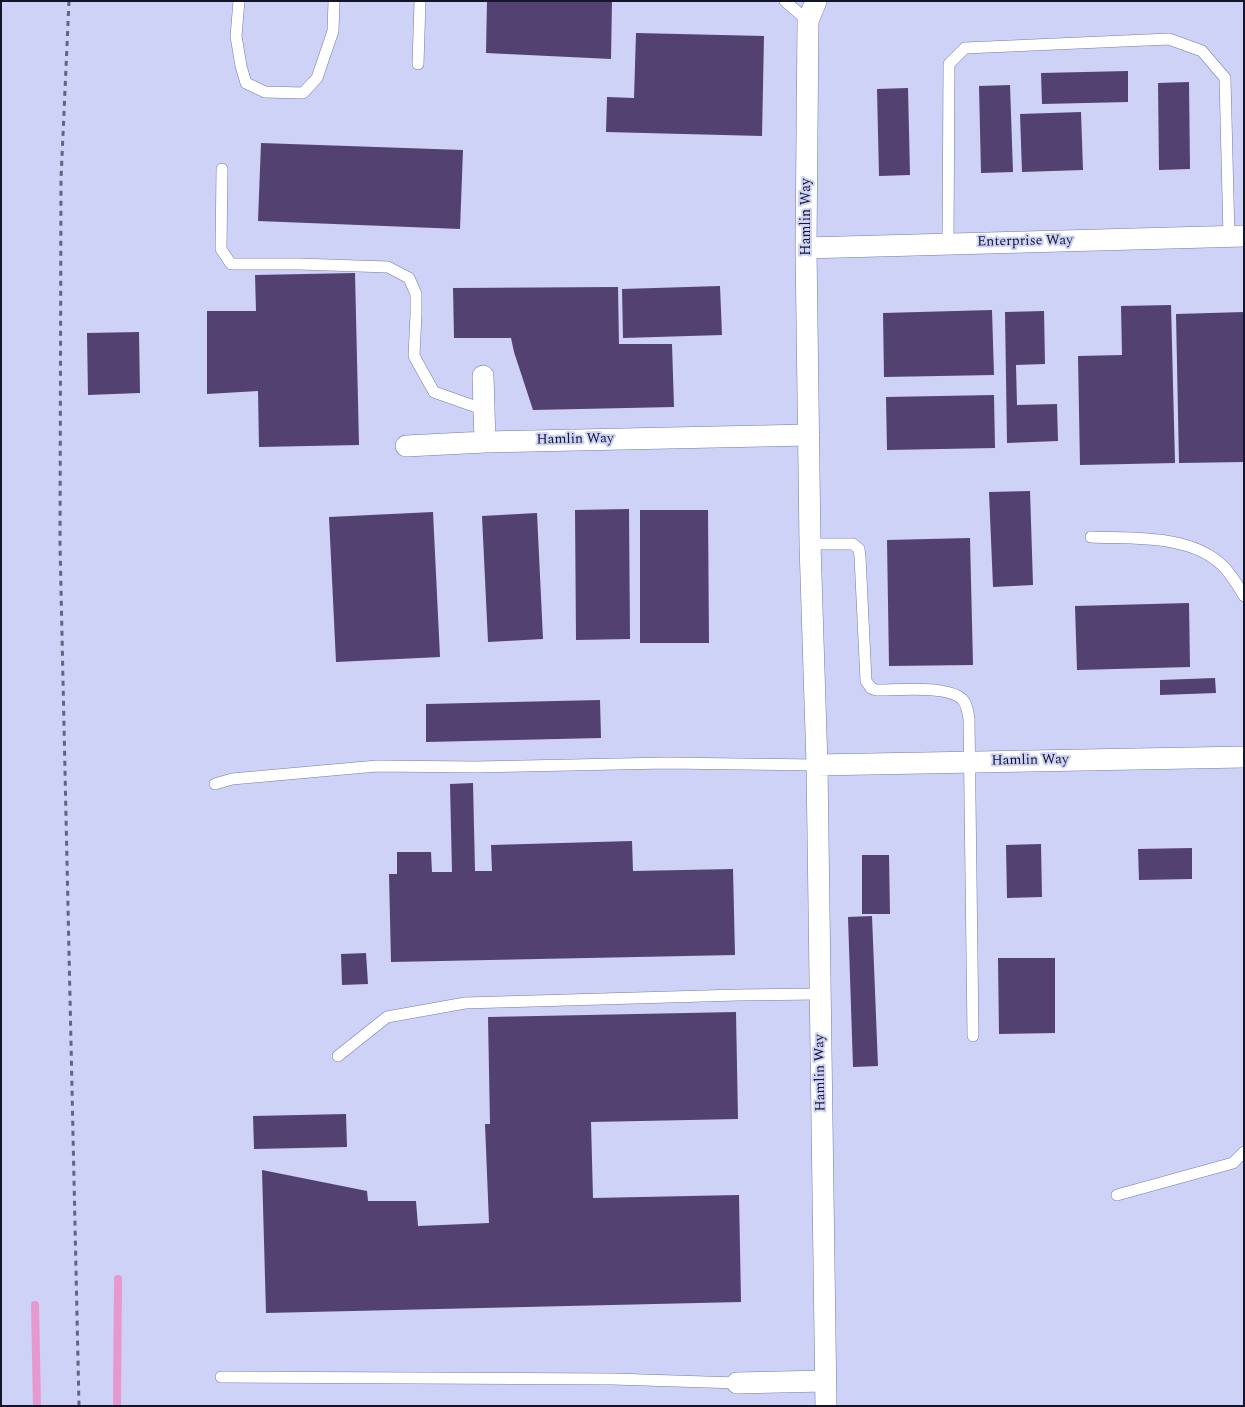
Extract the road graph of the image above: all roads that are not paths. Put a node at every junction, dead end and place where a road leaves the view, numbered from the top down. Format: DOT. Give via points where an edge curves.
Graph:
graph roads {
  1 [pos="239,1"];
  2 [pos="334,1"];
  3 [pos="420,1"];
  4 [pos="785,1"];
  5 [pos="816,1"];
  6 [pos="808,21"];
  7 [pos="418,64"];
  8 [pos="222,169"];
  9 [pos="1237,237"];
  10 [pos="948,244"];
  11 [pos="806,248"];
  12 [pos="483,376"];
  13 [pos="485,410"];
  14 [pos="809,435"];
  15 [pos="485,442"];
  16 [pos="406,446"];
  17 [pos="1091,537"];
  18 [pos="810,544"];
  19 [pos="1244,596"];
  20 [pos="1244,757"];
  21 [pos="969,763"];
  22 [pos="817,765"];
  23 [pos="215,784"];
  24 [pos="819,994"];
  25 [pos="973,1036"];
  26 [pos="338,1056"];
  27 [pos="1244,1152"];
  28 [pos="1117,1195"];
  29 [pos="221,1377"];
  30 [pos="825,1381"];
  31 [pos="736,1383"];
  32 [pos="826,1406"];
  1 -- 2 [label="lane" via="236,36 246,83 264,92 303,93 317,78 333,31"];
  3 -- 7 [label="lane"];
  4 -- 6 [label="lane"];
  5 -- 6 [label="street, Hamlin Way"];
  6 -- 11 [label="street, Hamlin Way"];
  8 -- 13 [label="lane" via="221,249 231,264 388,268 409,278 416,294 414,356 434,392"];
  9 -- 10 [label="street, Enterprise Way"];
  9 -- 10 [label="lane" via="1225,78 1202,51 1169,39 965,48 948,64"];
  10 -- 11 [label="street, Enterprise Way"];
  11 -- 14 [label="street, Hamlin Way"];
  12 -- 13 [label="street"];
  13 -- 15 [label="street"];
  14 -- 15 [label="street, Hamlin Way"];
  14 -- 18 [label="street, Hamlin Way"];
  15 -- 16 [label="street, Hamlin Way"];
  17 -- 19 [label="lane" via="1160,540 1184,545 1206,554 1222,565"];
  18 -- 21 [label="lane" via="853,544 859,549 866,681 876,690 937,690 953,692 963,699 969,719"];
  18 -- 22 [label="street, Hamlin Way"];
  20 -- 21 [label="street, Hamlin Way"];
  21 -- 22 [label="street, Hamlin Way"];
  21 -- 25 [label="lane"];
  22 -- 23 [label="lane" via="666,763 476,767 377,766 232,779"];
  22 -- 24 [label="street, Hamlin Way"];
  24 -- 26 [label="lane" via="465,1003 387,1017"];
  24 -- 30 [label="street, Hamlin Way"];
  27 -- 28 [label="lane" via="1233,1163"];
  29 -- 31 [label="lane" via="605,1379"];
  30 -- 31 [label="street"];
  30 -- 32 [label="street, Hamlin Way"];
}
